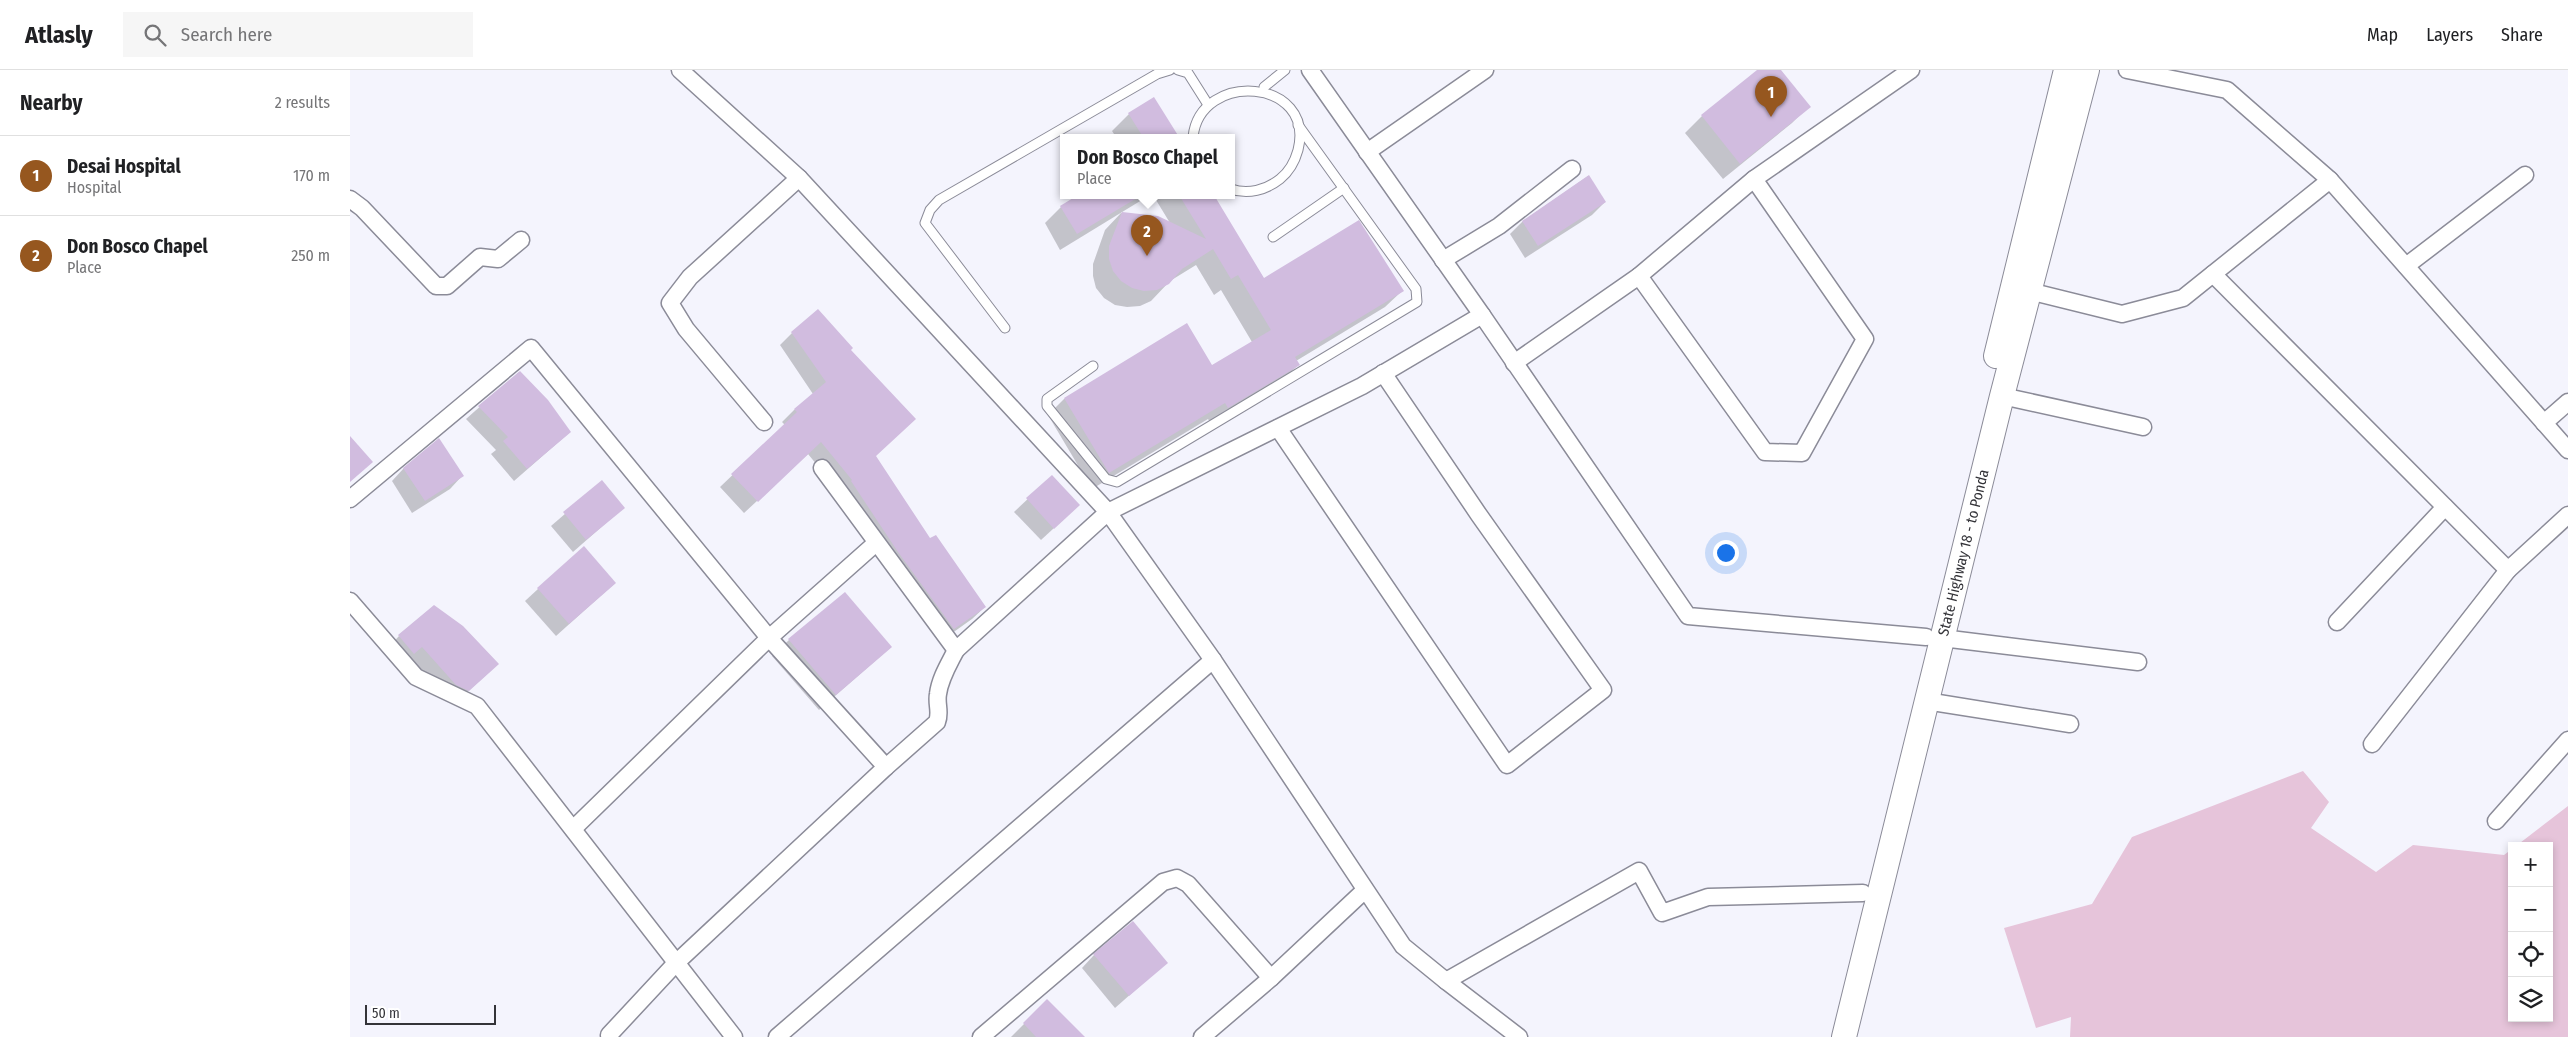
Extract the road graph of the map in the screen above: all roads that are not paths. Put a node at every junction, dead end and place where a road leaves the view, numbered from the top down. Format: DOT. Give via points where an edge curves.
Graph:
graph roads {
  1 [pos="680,70"];
  2 [pos="1170,70"];
  3 [pos="1178,70"];
  4 [pos="1285,70"];
  5 [pos="1310,70"];
  6 [pos="1485,70"];
  7 [pos="1911,70"];
  8 [pos="2066,70"];
  9 [pos="2087,70"];
  10 [pos="2127,70"];
  11 [pos="1264,88"];
  12 [pos="1207,103"];
  13 [pos="1298,125"];
  14 [pos="1193,134"];
  15 [pos="1367,152"];
  16 [pos="1572,170"];
  17 [pos="2525,175"];
  18 [pos="799,178"];
  19 [pos="1754,179"];
  20 [pos="2330,180"];
  21 [pos="1344,188"];
  22 [pos="1235,189"];
  23 [pos="350,199"];
  24 [pos="1273,237"];
  25 [pos="522,240"];
  26 [pos="1443,260"];
  27 [pos="2406,266"];
  28 [pos="2212,274"];
  29 [pos="1639,276"];
  30 [pos="2030,291"];
  31 [pos="1482,315"];
  32 [pos="1004,328"];
  33 [pos="1514,363"];
  34 [pos="1093,366"];
  35 [pos="1383,373"];
  36 [pos="2002,396"];
  37 [pos="2568,402"];
  38 [pos="764,422"];
  39 [pos="2544,423"];
  40 [pos="2143,427"];
  41 [pos="1278,428"];
  42 [pos="2568,450"];
  43 [pos="822,468"];
  44 [pos="350,499"];
  45 [pos="2445,507"];
  46 [pos="1108,512"];
  47 [pos="2568,515"];
  48 [pos="876,543"];
  49 [pos="2508,570"];
  50 [pos="350,601"];
  51 [pos="2337,622"];
  52 [pos="768,638"];
  53 [pos="1934,638"];
  54 [pos="956,650"];
  55 [pos="1213,660"];
  56 [pos="2138,662"];
  57 [pos="1926,701"];
  58 [pos="2070,724"];
  59 [pos="2568,740"];
  60 [pos="2372,744"];
  61 [pos="886,767"];
  62 [pos="2496,821"];
  63 [pos="573,829"];
  64 [pos="1365,890"];
  65 [pos="1863,893"];
  66 [pos="676,963"];
  67 [pos="1271,978"];
  68 [pos="1446,981"];
  69 [pos="609,1035"];
  70 [pos="734,1037"];
  71 [pos="777,1037"];
  72 [pos="981,1037"];
  73 [pos="1202,1037"];
  74 [pos="1519,1037"];
  75 [pos="1828,1037"];
  76 [pos="1844,1037"];
  1 -- 18 [label="street"];
  2 -- 32 [label="lane" via="1157,74 939,200 930,210 925,223"];
  3 -- 12 [label="lane" via="1188,73"];
  4 -- 11 [label="lane"];
  5 -- 15 [label="street"];
  6 -- 15 [label="street"];
  7 -- 19 [label="street"];
  8 -- 53 [label="main road, State Highway 18 - to Ponda"];
  9 -- 30 [label="main road, State Highway 18 - to Ponda"];
  10 -- 20 [label="street" via="2227,90"];
  11 -- 12 [label="lane" via="1246,84 1229,87"];
  11 -- 13 [label="lane" via="1280,96 1292,109"];
  12 -- 14 [label="lane" via="1194,125"];
  13 -- 21 [label="lane"];
  13 -- 22 [label="lane" via="1300,143 1296,160 1286,174 1272,185 1255,191"];
  15 -- 26 [label="street"];
  16 -- 26 [label="street" via="1500,226"];
  17 -- 27 [label="street"];
  18 -- 38 [label="street" via="690,277 670,303 686,329"];
  18 -- 46 [label="street"];
  19 -- 29 [label="street"];
  19 -- 29 [label="street" via="1865,339 1802,453 1765,452"];
  20 -- 27 [label="street"];
  20 -- 28 [label="street"];
  21 -- 24 [label="lane"];
  21 -- 34 [label="lane" via="1416,289 1417,302 1118,482 1106,479 1047,406 1047,399"];
  23 -- 25 [label="street" via="436,286 447,286 480,257 498,259"];
  26 -- 31 [label="street"];
  27 -- 39 [label="street"];
  28 -- 30 [label="street" via="2183,298 2122,314"];
  28 -- 45 [label="street"];
  29 -- 33 [label="street"];
  30 -- 36 [label="main road, State Highway 18 - to Ponda"];
  31 -- 33 [label="street"];
  31 -- 35 [label="street"];
  33 -- 53 [label="street" via="1688,616"];
  35 -- 41 [label="street"];
  35 -- 41 [label="street" via="1603,690 1507,765"];
  36 -- 40 [label="street"];
  36 -- 53 [label="main road, State Highway 18 - to Ponda"];
  37 -- 39 [label="street"];
  39 -- 42 [label="street"];
  41 -- 46 [label="street"];
  43 -- 48 [label="street"];
  44 -- 52 [label="street" via="531,348"];
  45 -- 49 [label="street"];
  45 -- 51 [label="street"];
  46 -- 54 [label="street"];
  46 -- 55 [label="street"];
  47 -- 49 [label="street"];
  48 -- 52 [label="street"];
  48 -- 54 [label="street"];
  49 -- 60 [label="street"];
  50 -- 63 [label="street" via="416,677 477,706"];
  52 -- 61 [label="street"];
  52 -- 63 [label="street"];
  53 -- 56 [label="street"];
  53 -- 57 [label="main road, State Highway 18 - to Ponda"];
  53 -- 65 [label="main road, State Highway 18 - to Ponda"];
  54 -- 61 [label="street" via="940,680 937,722"];
  55 -- 64 [label="street"];
  55 -- 71 [label="street"];
  57 -- 58 [label="street"];
  57 -- 76 [label="main road, State Highway 18 - to Ponda"];
  59 -- 62 [label="street"];
  61 -- 66 [label="street"];
  63 -- 66 [label="street"];
  64 -- 67 [label="street"];
  64 -- 68 [label="street" via="1403,946"];
  65 -- 68 [label="street" via="1708,897 1662,913 1639,872"];
  65 -- 75 [label="main road, State Highway 18 - to Ponda"];
  66 -- 69 [label="street"];
  66 -- 70 [label="street"];
  67 -- 72 [label="street" via="1188,884 1177,878 1163,882"];
  67 -- 73 [label="street"];
  68 -- 74 [label="street"];
}
